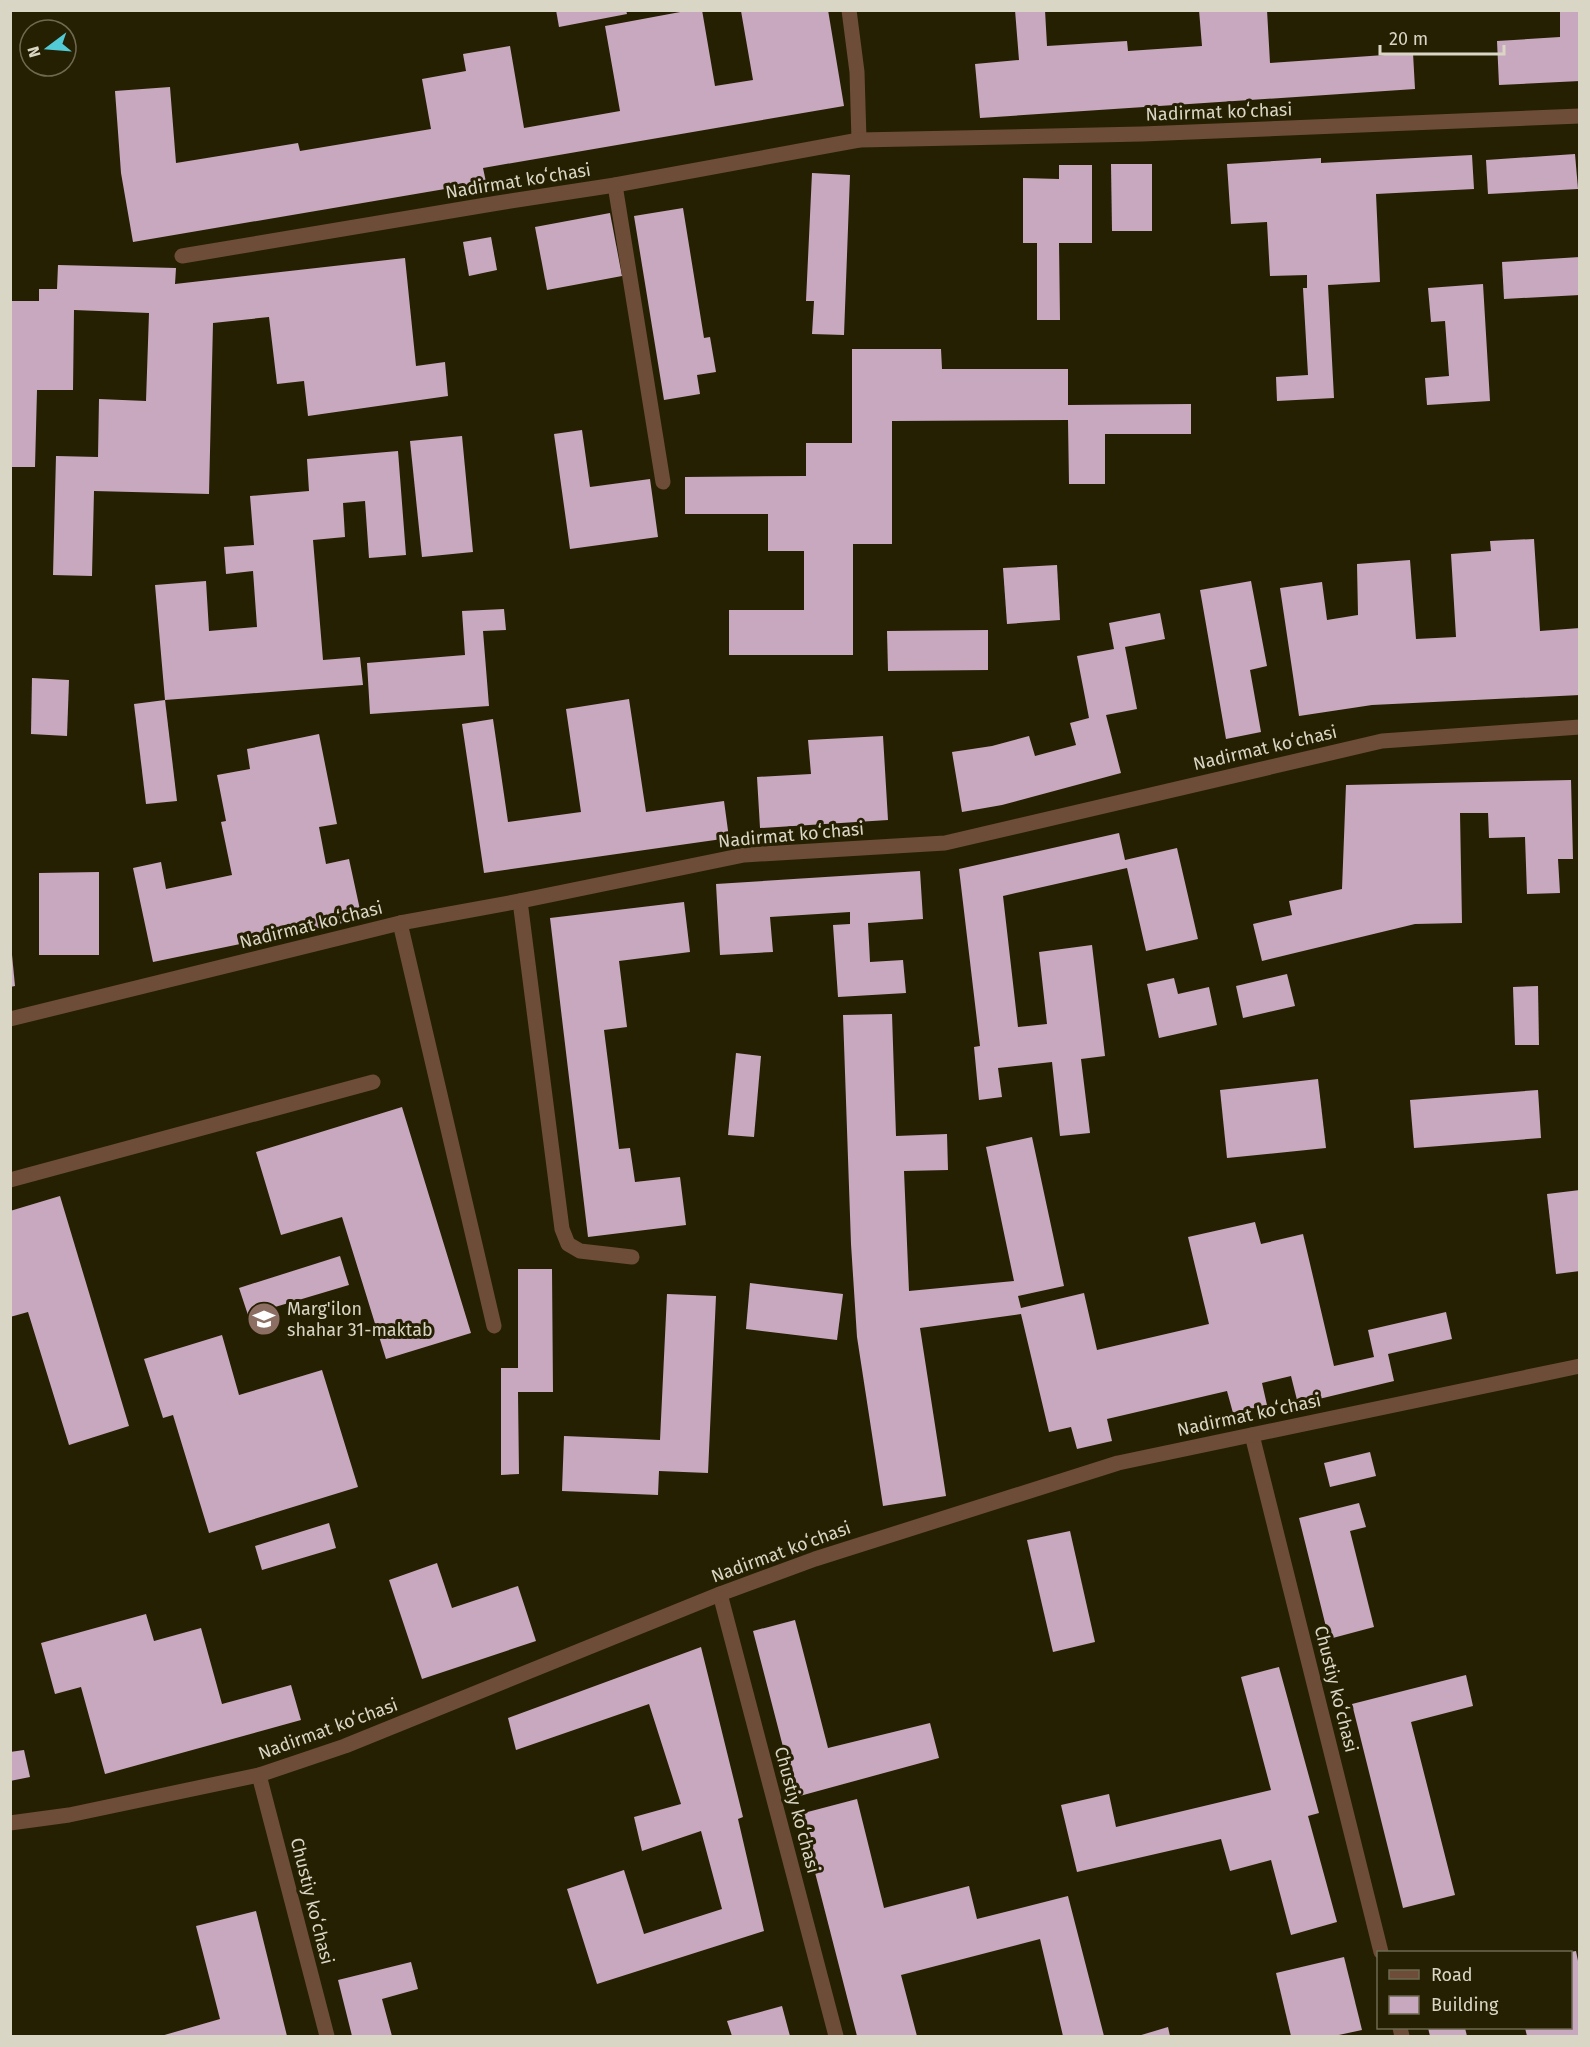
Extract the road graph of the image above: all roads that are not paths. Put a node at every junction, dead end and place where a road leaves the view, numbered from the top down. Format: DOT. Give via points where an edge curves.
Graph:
graph roads {
  1 [pos="849,10"];
  2 [pos="1580,116"];
  3 [pos="859,140"];
  4 [pos="615,186"];
  5 [pos="182,256"];
  6 [pos="663,482"];
  7 [pos="1580,727"];
  8 [pos="520,901"];
  9 [pos="400,923"];
  10 [pos="10,1019"];
  11 [pos="373,1082"];
  12 [pos="10,1180"];
  13 [pos="632,1257"];
  14 [pos="494,1326"];
  15 [pos="1580,1366"];
  16 [pos="1252,1435"];
  17 [pos="720,1594"];
  18 [pos="259,1775"];
  19 [pos="10,1823"];
  20 [pos="1381,1951"];
  21 [pos="327,2037"];
  22 [pos="836,2037"];
  1 -- 3 [label="street"];
  2 -- 3 [label="street, Nadirmat koʻchasi" via="1142,134"];
  3 -- 4 [label="street, Nadirmat koʻchasi"];
  4 -- 5 [label="street, Nadirmat koʻchasi"];
  4 -- 6 [label="street"];
  7 -- 8 [label="street, Nadirmat koʻchasi" via="1382,741 945,843 744,855"];
  8 -- 9 [label="street, Nadirmat koʻchasi"];
  8 -- 13 [label="street" via="562,1229 568,1244 580,1251"];
  9 -- 10 [label="street, Nadirmat koʻchasi"];
  9 -- 14 [label="street"];
  11 -- 12 [label="street"];
  15 -- 16 [label="street, Nadirmat koʻchasi"];
  16 -- 17 [label="street, Nadirmat koʻchasi" via="1118,1463 814,1559"];
  16 -- 20 [label="street, Chustiy koʻchasi"];
  17 -- 18 [label="street, Nadirmat koʻchasi" via="345,1746"];
  17 -- 22 [label="street, Chustiy koʻchasi"];
  18 -- 19 [label="street, Nadirmat koʻchasi" via="69,1815"];
  18 -- 21 [label="street, Chustiy koʻchasi"];
}
